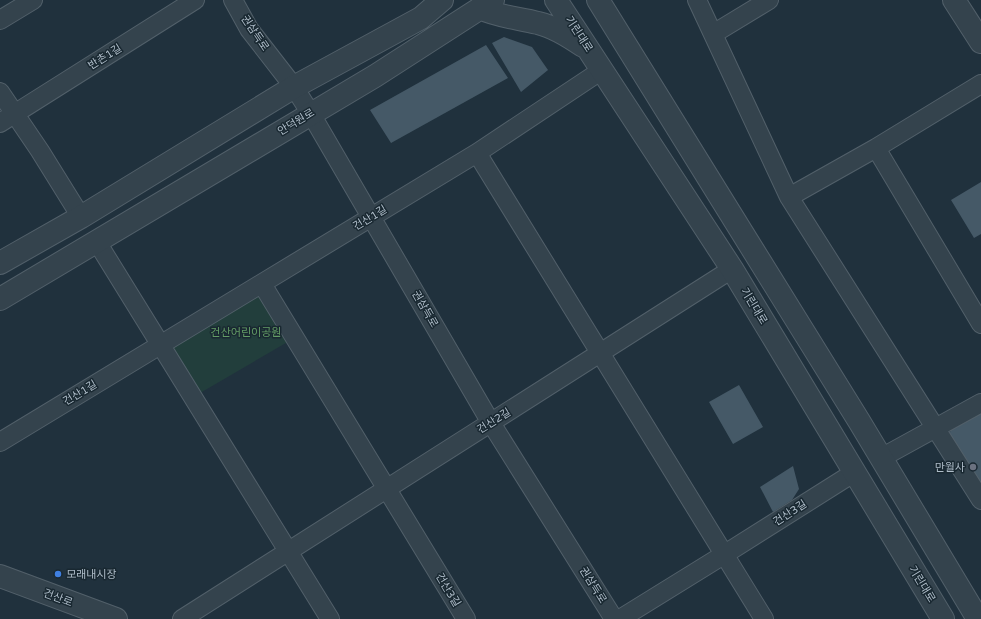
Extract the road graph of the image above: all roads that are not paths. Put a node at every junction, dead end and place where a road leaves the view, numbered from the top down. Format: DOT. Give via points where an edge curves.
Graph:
graph roads {
  1 [pos="32,0"];
  2 [pos="195,0"];
  3 [pos="233,0"];
  4 [pos="442,0"];
  5 [pos="556,0"];
  6 [pos="598,0"];
  7 [pos="613,0"];
  8 [pos="697,0"];
  9 [pos="769,0"];
  10 [pos="954,0"];
  11 [pos="487,4"];
  12 [pos="0,20"];
  13 [pos="713,34"];
  14 [pos="620,35"];
  15 [pos="981,42"];
  16 [pos="589,50"];
  17 [pos="602,70"];
  18 [pos="981,84"];
  19 [pos="294,87"];
  20 [pos="0,92"];
  21 [pos="311,114"];
  22 [pos="7,118"];
  23 [pos="876,148"];
  24 [pos="477,153"];
  25 [pos="789,197"];
  26 [pos="371,217"];
  27 [pos="81,218"];
  28 [pos="97,242"];
  29 [pos="0,263"];
  30 [pos="732,269"];
  31 [pos="262,284"];
  32 [pos="0,299"];
  33 [pos="981,324"];
  34 [pos="160,345"];
  35 [pos="601,353"];
  36 [pos="981,403"];
  37 [pos="491,423"];
  38 [pos="936,428"];
  39 [pos="0,442"];
  40 [pos="881,458"];
  41 [pos="854,472"];
  42 [pos="387,489"];
  43 [pos="981,500"];
  44 [pos="288,552"];
  45 [pos="725,554"];
  46 [pos="0,576"];
  47 [pos="116,619"];
  48 [pos="182,619"];
  49 [pos="330,619"];
  50 [pos="466,619"];
  51 [pos="614,619"];
  52 [pos="620,619"];
  53 [pos="764,619"];
  54 [pos="943,619"];
  55 [pos="978,619"];
  1 -- 12 [label="street"];
  2 -- 22 [label="street, 반촌1길"];
  3 -- 19 [label="street, 권삼득로" via="249,29"];
  4 -- 19 [label="street" via="421,18"];
  5 -- 16 [label="street, 기린대로"];
  6 -- 14 [label="street"];
  7 -- 14 [label="street"];
  8 -- 13 [label="street"];
  9 -- 13 [label="street"];
  10 -- 15 [label="street"];
  11 -- 16 [label="street" via="491,14 540,23"];
  11 -- 21 [label="street, 안덕원로"];
  13 -- 25 [label="street"];
  14 -- 40 [label="street"];
  16 -- 17 [label="street, 기린대로"];
  17 -- 24 [label="street, 건산1길"];
  17 -- 30 [label="street, 기린대로"];
  18 -- 23 [label="street"];
  19 -- 21 [label="street, 권삼득로"];
  19 -- 27 [label="street"];
  20 -- 22 [label="street"];
  21 -- 26 [label="street, 권삼득로"];
  21 -- 28 [label="street, 안덕원로"];
  22 -- 27 [label="street" via="40,151"];
  23 -- 25 [label="street"];
  23 -- 33 [label="street"];
  24 -- 26 [label="street, 건산1길"];
  24 -- 35 [label="street"];
  25 -- 38 [label="street"];
  26 -- 31 [label="street, 건산1길"];
  26 -- 37 [label="street, 권삼득로"];
  27 -- 29 [label="street"];
  28 -- 32 [label="street, 안덕원로"];
  28 -- 34 [label="street"];
  30 -- 35 [label="street, 건산2길"];
  30 -- 41 [label="street, 기린대로"];
  31 -- 34 [label="street, 건산1길"];
  31 -- 42 [label="street"];
  34 -- 39 [label="street, 건산1길"];
  34 -- 44 [label="street"];
  35 -- 37 [label="street, 건산2길"];
  35 -- 45 [label="street"];
  36 -- 38 [label="street"];
  37 -- 42 [label="street, 건산2길"];
  37 -- 51 [label="street, 권삼득로"];
  38 -- 40 [label="street"];
  38 -- 43 [label="street"];
  40 -- 55 [label="street"];
  41 -- 45 [label="street, 건산3길"];
  41 -- 54 [label="street, 기린대로"];
  42 -- 44 [label="street, 건산2길"];
  42 -- 50 [label="street, 건산3길"];
  44 -- 48 [label="street, 건산2길"];
  44 -- 49 [label="street"];
  45 -- 52 [label="street, 건산3길"];
  45 -- 53 [label="street"];
  46 -- 47 [label="street, 건산로"];
}
